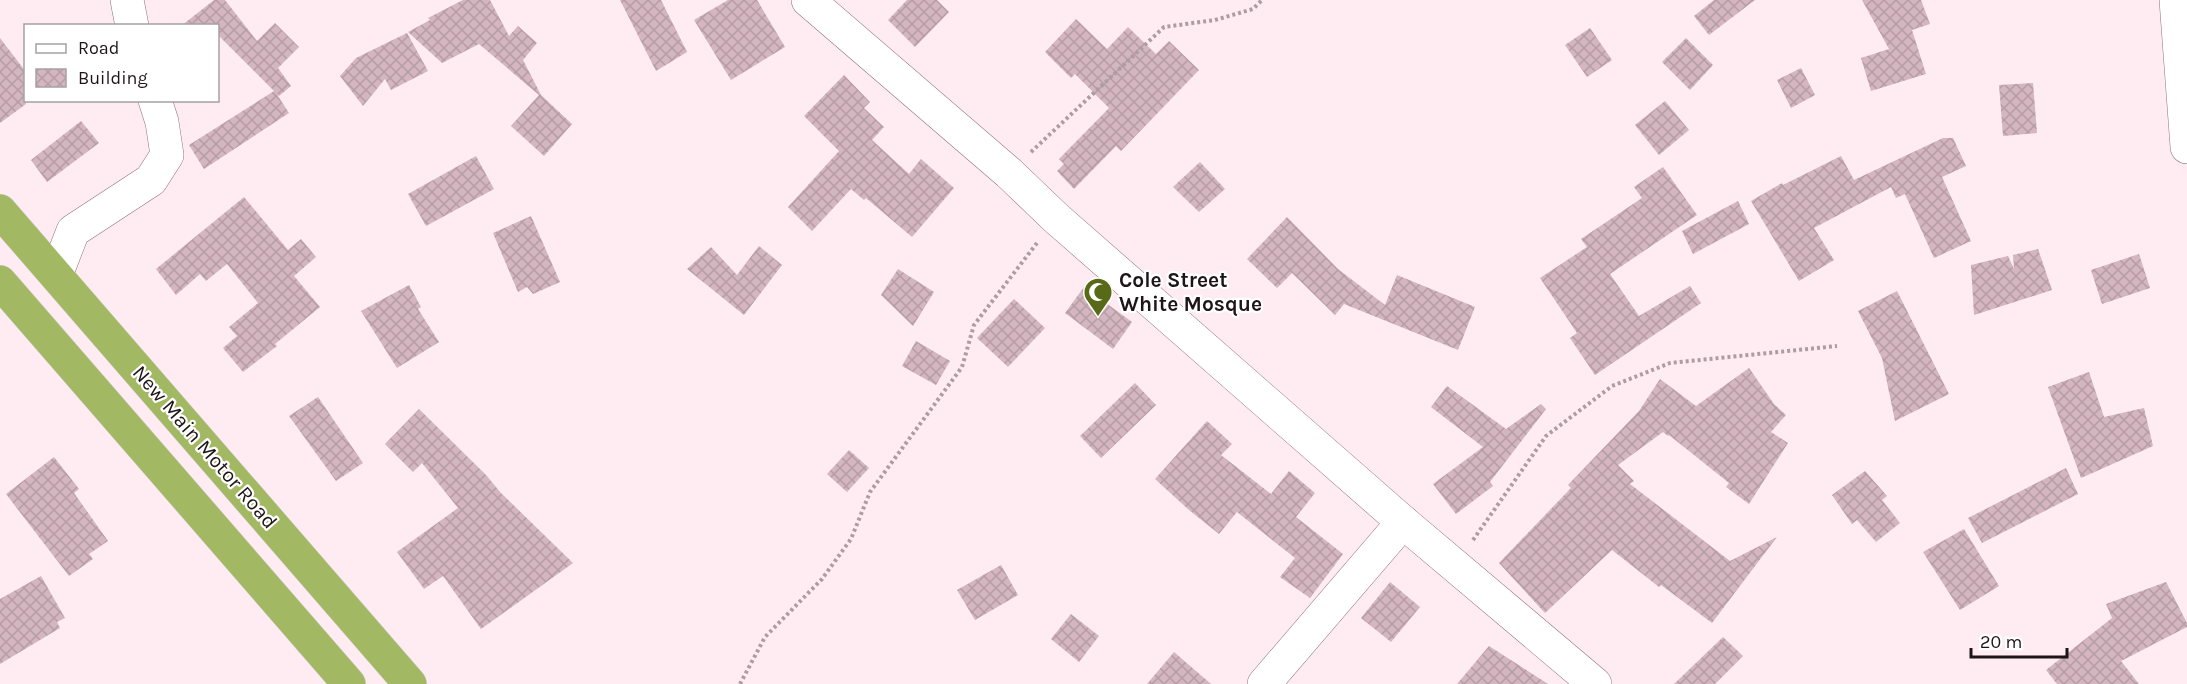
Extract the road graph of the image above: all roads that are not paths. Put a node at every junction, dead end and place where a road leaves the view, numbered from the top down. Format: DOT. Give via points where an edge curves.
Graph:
graph roads {
  1 [pos="127,0"];
  2 [pos="808,0"];
  3 [pos="2176,0"];
  4 [pos="132,24"];
  5 [pos="156,102"];
  6 [pos="2187,147"];
  7 [pos="0,211"];
  8 [pos="56,275"];
  9 [pos="0,282"];
  10 [pos="1403,522"];
  11 [pos="349,684"];
  12 [pos="410,684"];
  13 [pos="1264,684"];
  14 [pos="1595,684"];
  1 -- 4 [label="street"];
  2 -- 10 [label="street"];
  3 -- 6 [label="street"];
  5 -- 8 [label="street" via="166,155 151,180 73,231"];
  7 -- 8 [label="highway, New Main Motor Road"];
  8 -- 12 [label="highway, New Main Motor Road"];
  9 -- 11 [label="highway"];
  10 -- 13 [label="street"];
  10 -- 14 [label="street"];
}
